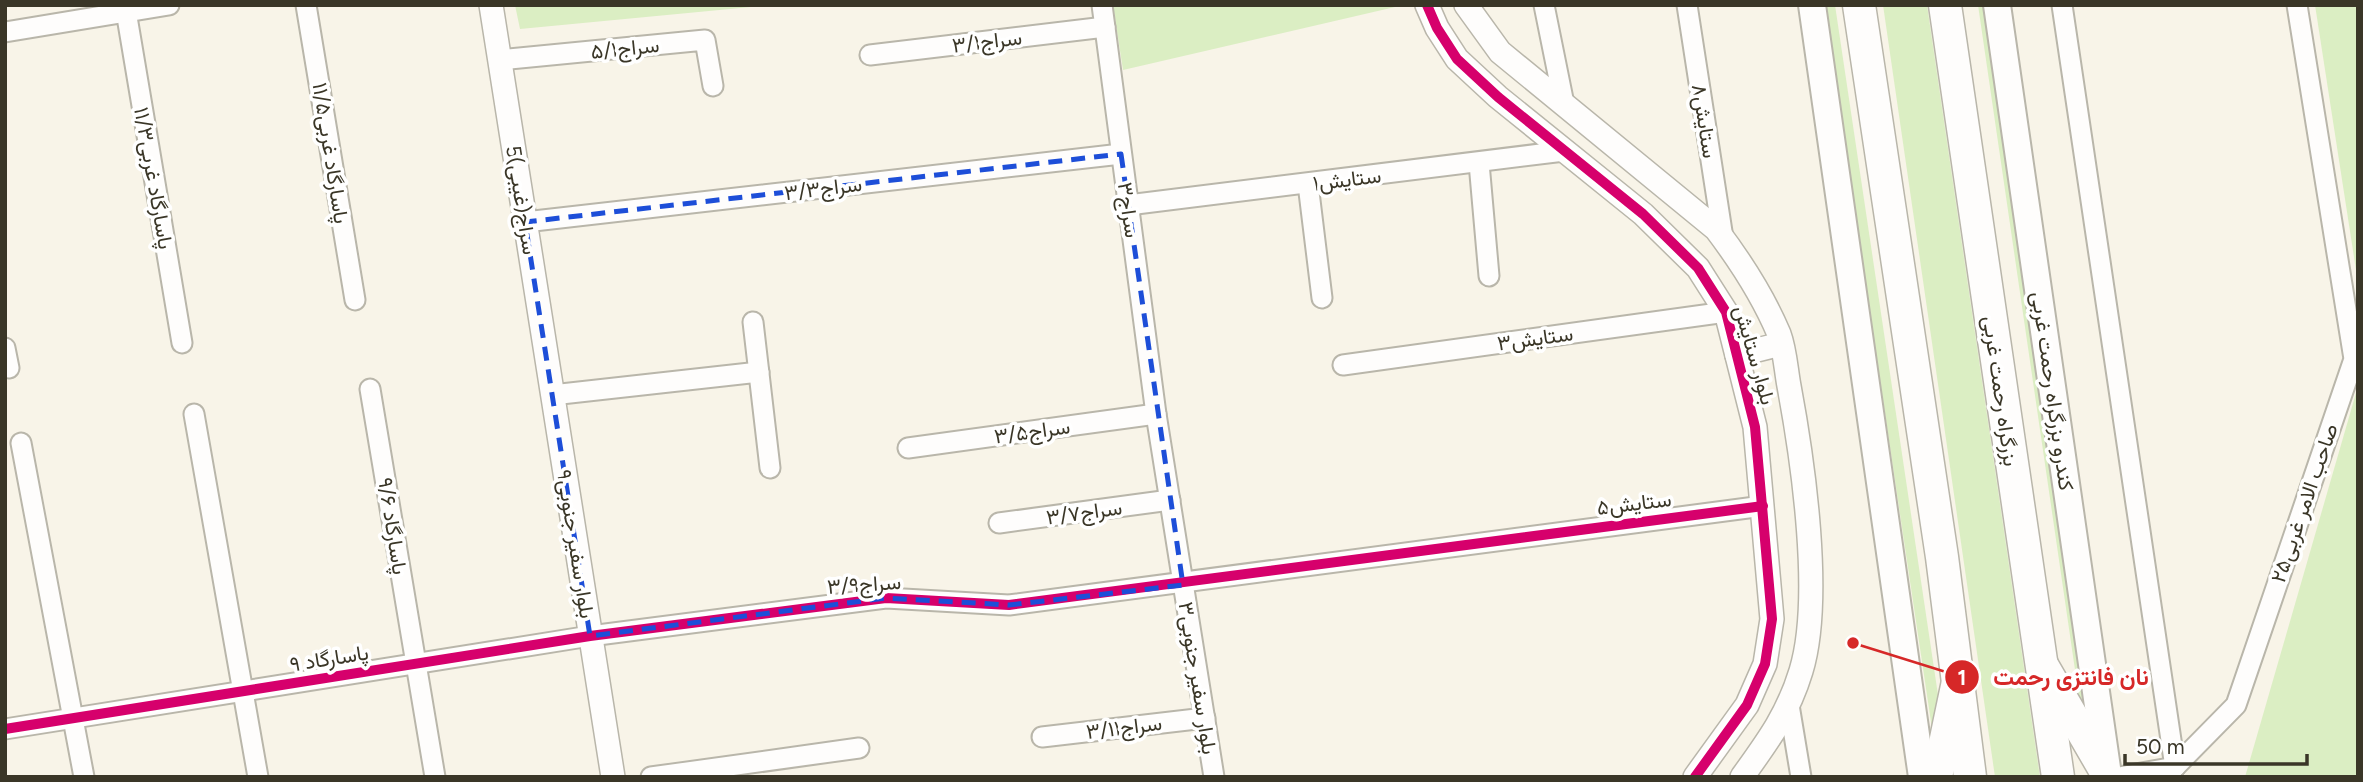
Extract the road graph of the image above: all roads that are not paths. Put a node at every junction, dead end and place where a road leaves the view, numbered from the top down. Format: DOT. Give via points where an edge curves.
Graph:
graph roads {
  1 [pos="169,5"];
  2 [pos="306,5"];
  3 [pos="491,5"];
  4 [pos="1102,5"];
  5 [pos="1427,5"];
  6 [pos="1466,5"];
  7 [pos="1544,5"];
  8 [pos="1687,5"];
  9 [pos="1812,5"];
  10 [pos="1859,5"];
  11 [pos="1945,5"];
  12 [pos="1997,5"];
  13 [pos="2062,5"];
  14 [pos="2297,5"];
  15 [pos="126,9"];
  16 [pos="1105,27"];
  17 [pos="5,32"];
  18 [pos="870,55"];
  19 [pos="499,60"];
  20 [pos="713,86"];
  21 [pos="1564,104"];
  22 [pos="1564,151"];
  23 [pos="1121,154"];
  24 [pos="1479,163"];
  25 [pos="1308,184"];
  26 [pos="1128,205"];
  27 [pos="525,222"];
  28 [pos="1723,238"];
  29 [pos="1489,276"];
  30 [pos="1322,298"];
  31 [pos="355,300"];
  32 [pos="1726,312"];
  33 [pos="753,322"];
  34 [pos="182,343"];
  35 [pos="1781,344"];
  36 [pos="1737,355"];
  37 [pos="1343,365"];
  38 [pos="759,372"];
  39 [pos="370,388"];
  40 [pos="552,395"];
  41 [pos="194,414"];
  42 [pos="1156,414"];
  43 [pos="21,443"];
  44 [pos="908,448"];
  45 [pos="770,468"];
  46 [pos="1170,500"];
  47 [pos="1763,506"];
  48 [pos="999,523"];
  49 [pos="1183,585"];
  50 [pos="590,636"];
  51 [pos="2038,657"];
  52 [pos="415,664"];
  53 [pos="1958,679"];
  54 [pos="243,691"];
  55 [pos="1789,705"];
  56 [pos="73,718"];
  57 [pos="1205,718"];
  58 [pos="5,729"];
  59 [pos="1042,737"];
  60 [pos="859,748"];
  61 [pos="2175,767"];
  62 [pos="84,777"];
  63 [pos="258,777"];
  64 [pos="435,777"];
  65 [pos="612,777"];
  66 [pos="651,777"];
  67 [pos="1214,777"];
  68 [pos="1695,777"];
  69 [pos="1742,777"];
  70 [pos="1801,777"];
  71 [pos="1922,777"];
  72 [pos="1937,777"];
  73 [pos="1970,777"];
  74 [pos="2058,777"];
  75 [pos="2108,777"];
  76 [pos="2119,777"];
  1 -- 15 [label="street"];
  2 -- 31 [label="street, پاسارگاد غربی۱۱/۵"];
  3 -- 19 [label="street, 5سراج(غیبی)"];
  4 -- 16 [label="street, سراج۳"];
  5 -- 22 [label="street, بلوار ستایش" via="1457,58"];
  6 -- 21 [label="street, بلوار ستایش" via="1500,52"];
  7 -- 21 [label="street"];
  8 -- 28 [label="street, ستایش۸"];
  9 -- 71 [label="main road"];
  10 -- 53 [label="highway"];
  11 -- 51 [label="highway, بزرگراه رحمت غربی"];
  12 -- 75 [label="main road, کندرو بزرگراه رحمت غربی"];
  13 -- 61 [label="street"];
  14 -- 61 [label="street, صاحب الامر غربی۲۵" via="2354,359 2236,705"];
  15 -- 17 [label="street"];
  15 -- 34 [label="street, پاسارگاد غربی۱۱/۳"];
  16 -- 18 [label="street, سراج۳/۱"];
  16 -- 23 [label="street, سراج۳"];
  19 -- 20 [label="street, سراج۵/۱" via="705,40"];
  19 -- 27 [label="street, 5سراج(غیبی)"];
  21 -- 28 [label="street, بلوار ستایش"];
  22 -- 24 [label="street, ستایش۱"];
  22 -- 32 [label="street, بلوار ستایش" via="1643,214 1698,268"];
  23 -- 26 [label="street, سراج۳"];
  23 -- 27 [label="street, سراج۳/۳"];
  24 -- 25 [label="street, ستایش۱"];
  24 -- 29 [label="street"];
  25 -- 26 [label="street, ستایش۱"];
  25 -- 30 [label="street"];
  26 -- 42 [label="street, سراج۳"];
  27 -- 40 [label="street, 5سراج(غیبی)"];
  28 -- 35 [label="street, بلوار ستایش" via="1761,298"];
  32 -- 36 [label="street, بلوار ستایش"];
  32 -- 37 [label="street, ستایش۳"];
  33 -- 38 [label="street"];
  35 -- 36 [label="street"];
  35 -- 55 [label="street, بلوار ستایش" via="1810,565 1810,628"];
  36 -- 47 [label="street, بلوار ستایش" via="1755,427"];
  38 -- 40 [label="street"];
  38 -- 45 [label="street"];
  39 -- 52 [label="street, پاسارگاد ۹/۶"];
  40 -- 50 [label="street, بلوار سفیر جنوبی۹"];
  41 -- 54 [label="street"];
  42 -- 44 [label="street, سراج۳/۵"];
  42 -- 46 [label="street, بلوار سفیر جنوبی۳"];
  43 -- 56 [label="street"];
  46 -- 48 [label="street, سراج۳/۷"];
  46 -- 49 [label="street, بلوار سفیر جنوبی۳"];
  47 -- 49 [label="street, ستایش۵"];
  47 -- 68 [label="street, بلوار ستایش" via="1772,619 1765,664 1747,705"];
  49 -- 50 [label="street, سراج۳/۹" via="1009,605 886,598"];
  49 -- 57 [label="street, بلوار سفیر جنوبی۳"];
  50 -- 52 [label="street, پاسارگاد ۹"];
  50 -- 65 [label="street, بلوار سفیر جنوبی۹"];
  51 -- 74 [label="highway, بزرگراه رحمت غربی"];
  51 -- 75 [label="main road"];
  52 -- 54 [label="street, پاسارگاد ۹"];
  52 -- 64 [label="street, پاسارگاد ۹/۶"];
  53 -- 72 [label="main road"];
  53 -- 73 [label="highway"];
  54 -- 56 [label="street, پاسارگاد ۹"];
  54 -- 63 [label="street"];
  55 -- 69 [label="street, بلوار ستایش" via="1770,741"];
  55 -- 70 [label="street"];
  56 -- 58 [label="street, پاسارگاد ۹"];
  56 -- 62 [label="street"];
  57 -- 59 [label="street, سراج۳/۱۱"];
  57 -- 67 [label="street, بلوار سفیر جنوبی۳"];
  60 -- 66 [label="street"];
  61 -- 76 [label="street"];
}
